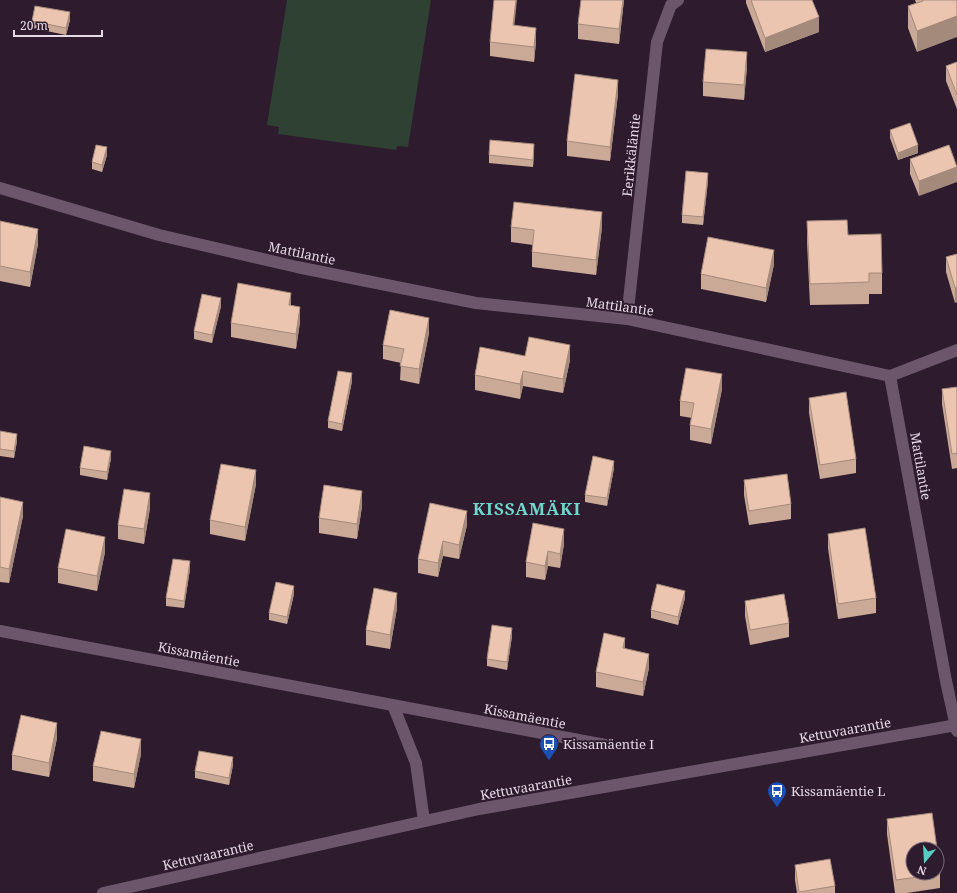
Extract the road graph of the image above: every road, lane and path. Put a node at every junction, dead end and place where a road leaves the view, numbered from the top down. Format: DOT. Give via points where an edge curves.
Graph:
graph roads {
  1 [pos="678,0"];
  2 [pos="0,188"];
  3 [pos="627,319"];
  4 [pos="957,350"];
  5 [pos="890,376"];
  6 [pos="0,631"];
  7 [pos="393,705"];
  8 [pos="957,727"];
  9 [pos="605,746"];
  10 [pos="424,821"];
  11 [pos="103,893"];
  1 -- 3 [label="street, Eerikkäläntie" via="671,5 657,42"];
  2 -- 3 [label="street, Mattilantie" via="159,235 297,267 476,303"];
  3 -- 5 [label="street, Mattilantie"];
  4 -- 5 [label="street"];
  5 -- 8 [label="street, Mattilantie" via="944,673"];
  6 -- 7 [label="street, Kissamäentie"];
  7 -- 9 [label="street, Kissamäentie"];
  7 -- 10 [label="street" via="416,763"];
  8 -- 10 [label="street, Kettuvaarantie" via="479,809"];
  10 -- 11 [label="street, Kettuvaarantie"];
}
